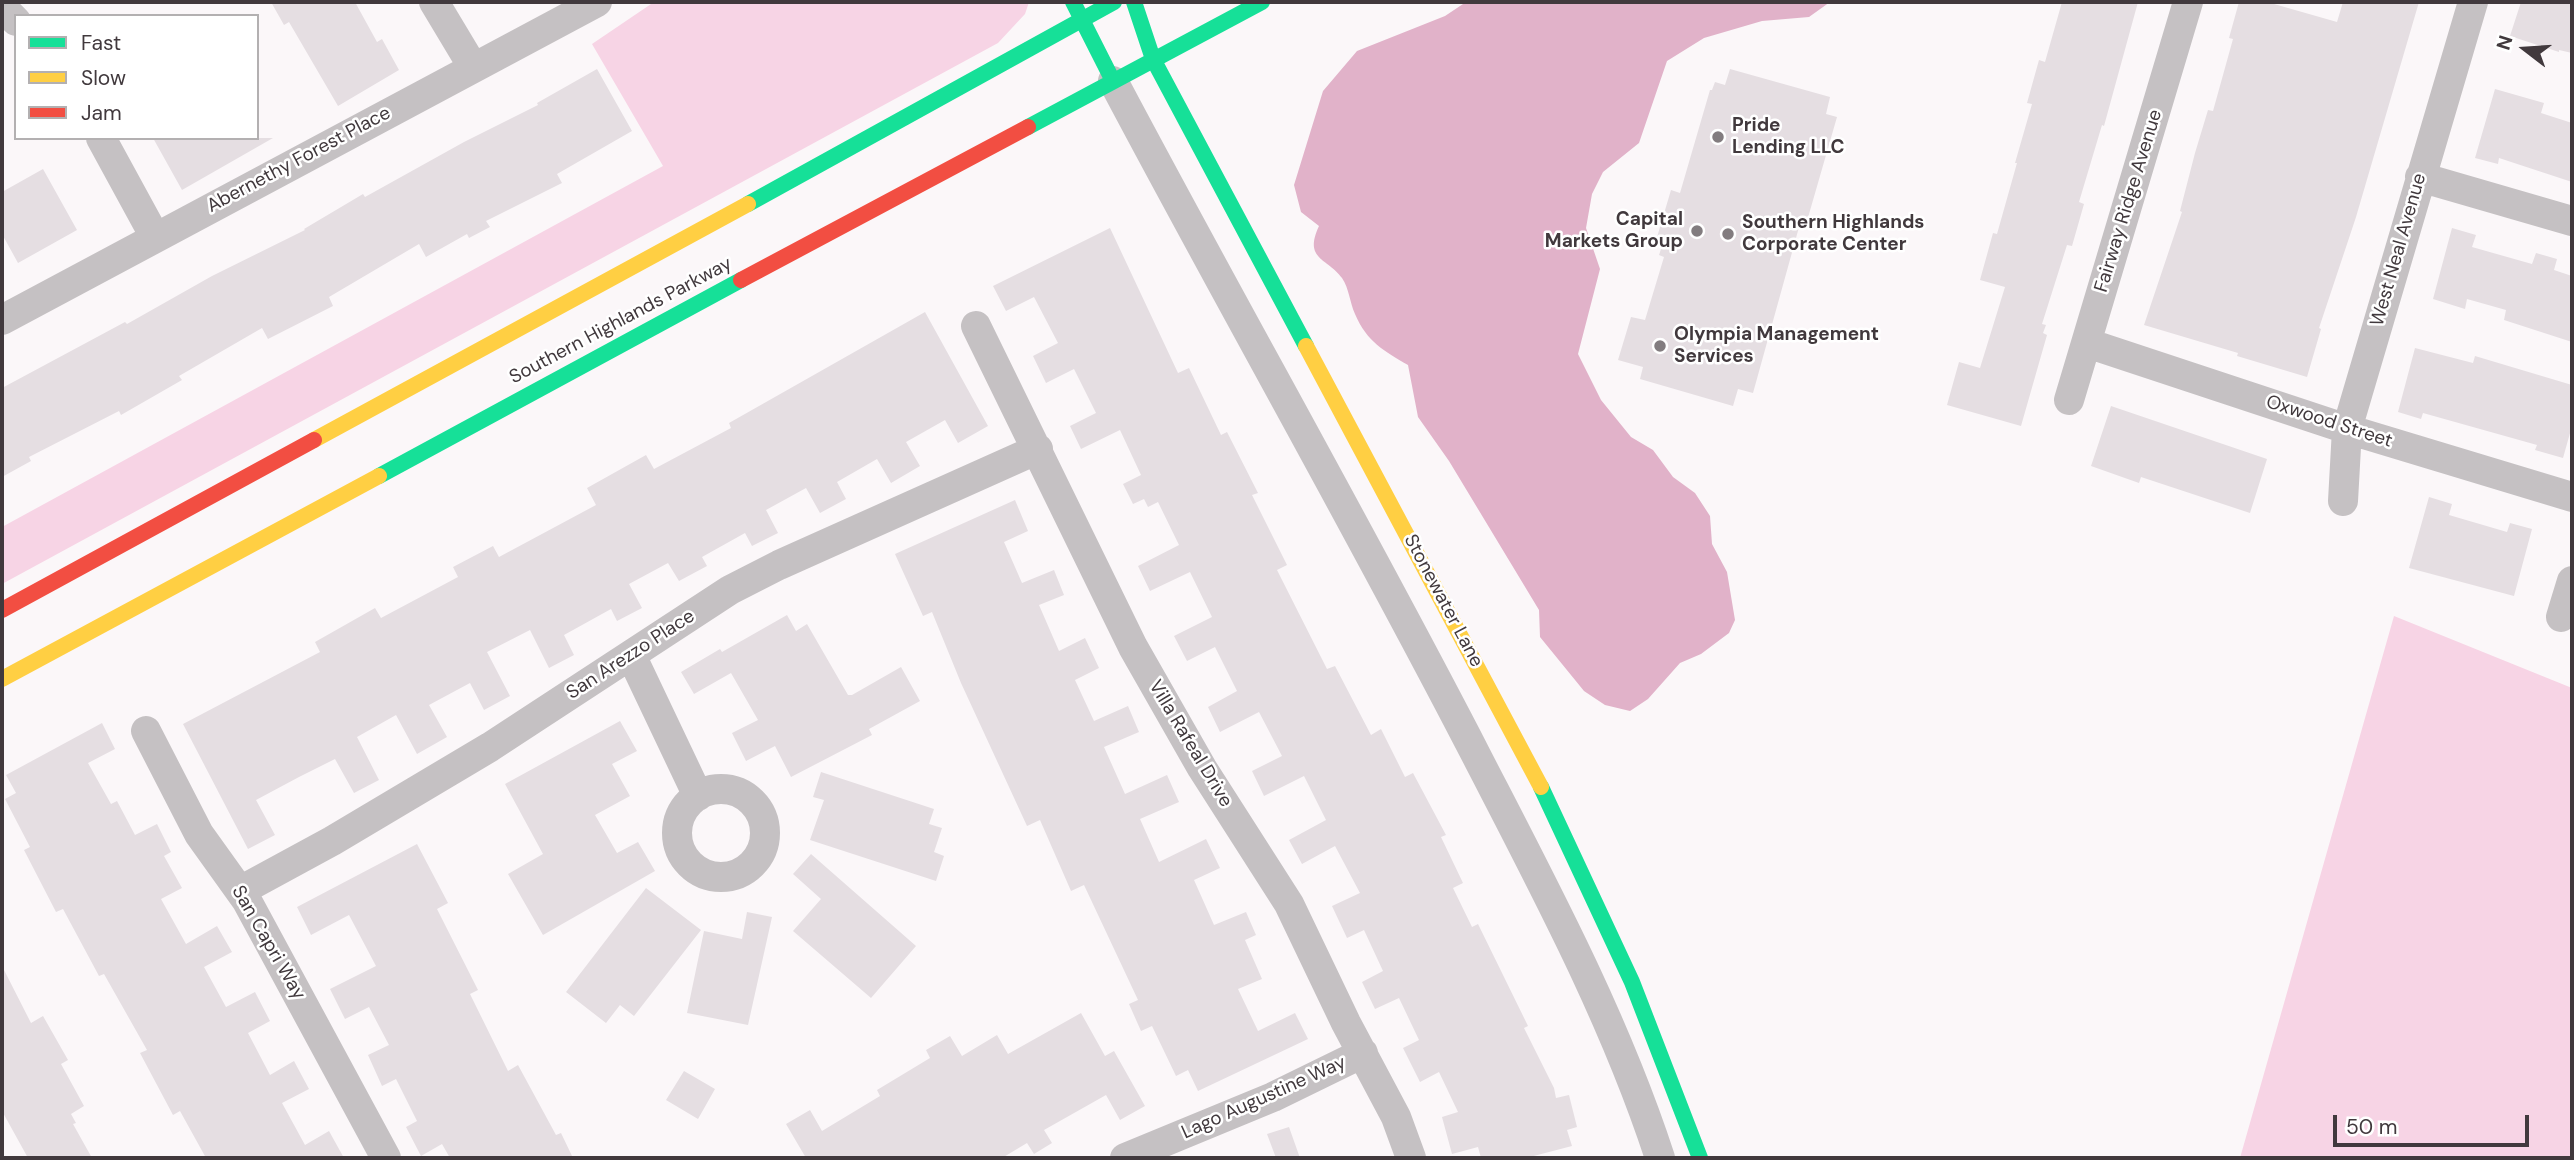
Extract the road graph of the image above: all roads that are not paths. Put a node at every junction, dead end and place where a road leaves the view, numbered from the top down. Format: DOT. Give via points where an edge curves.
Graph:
graph roads {
  1 [pos="434,2"];
  2 [pos="597,2"];
  3 [pos="1073,2"];
  4 [pos="1114,2"];
  5 [pos="1134,2"];
  6 [pos="1262,2"];
  7 [pos="2188,2"];
  8 [pos="2473,2"];
  9 [pos="1082,19"];
  10 [pos="1153,59"];
  11 [pos="473,67"];
  12 [pos="1113,81"];
  13 [pos="102,140"];
  14 [pos="2420,177"];
  15 [pos="2572,221"];
  16 [pos="155,237"];
  17 [pos="2,320"];
  18 [pos="976,327"];
  19 [pos="2087,343"];
  20 [pos="2069,400"];
  21 [pos="2347,429"];
  22 [pos="1038,449"];
  23 [pos="2572,497"];
  24 [pos="2343,501"];
  25 [pos="2572,581"];
  26 [pos="2,610"];
  27 [pos="2561,617"];
  28 [pos="631,655"];
  29 [pos="2,679"];
  30 [pos="146,730"];
  31 [pos="698,796"];
  32 [pos="240,891"];
  33 [pos="1363,1053"];
  34 [pos="386,1158"];
  35 [pos="1125,1158"];
  36 [pos="1411,1158"];
  37 [pos="1660,1158"];
  38 [pos="1700,1158"];
  1 -- 11 [label="street"];
  2 -- 11 [label="street, Abernethy Forest Place"];
  3 -- 9 [label="main road"];
  4 -- 9 [label="main road, Southern Highlands Parkway"];
  5 -- 10 [label="main road, Stonewater Lane"];
  6 -- 10 [label="main road, Southern Highlands Parkway"];
  7 -- 19 [label="street, Fairway Ridge Avenue"];
  8 -- 14 [label="street, West Neal Avenue"];
  9 -- 12 [label="main road"];
  9 -- 26 [label="main road, Southern Highlands Parkway"];
  10 -- 12 [label="main road, Southern Highlands Parkway"];
  10 -- 38 [label="main road, Stonewater Lane" via="1556,815 1637,995"];
  11 -- 16 [label="street, Abernethy Forest Place"];
  12 -- 29 [label="main road, Southern Highlands Parkway"];
  12 -- 37 [label="street" via="1407,622 1542,882 1618,1045"];
  13 -- 16 [label="street"];
  14 -- 15 [label="street"];
  14 -- 21 [label="street, West Neal Avenue"];
  16 -- 17 [label="street, Abernethy Forest Place"];
  18 -- 22 [label="street, Villa Rafeal Drive"];
  19 -- 20 [label="street, Fairway Ridge Avenue"];
  19 -- 21 [label="street, Oxwood Street"];
  21 -- 23 [label="street, Oxwood Street"];
  21 -- 24 [label="street, West Neal Avenue"];
  22 -- 28 [label="street, San Arezzo Place" via="779,565 730,590"];
  22 -- 33 [label="street, Villa Rafeal Drive" via="1133,647 1202,768 1289,904"];
  25 -- 27 [label="street"];
  28 -- 31 [label="street"];
  28 -- 32 [label="street, San Arezzo Place" via="491,747"];
  30 -- 32 [label="street, San Capri Way" via="199,834"];
  32 -- 34 [label="street, San Capri Way"];
  33 -- 35 [label="street, Lago Augustine Way" via="1273,1097"];
  33 -- 36 [label="street, Villa Rafeal Drive"];
}
